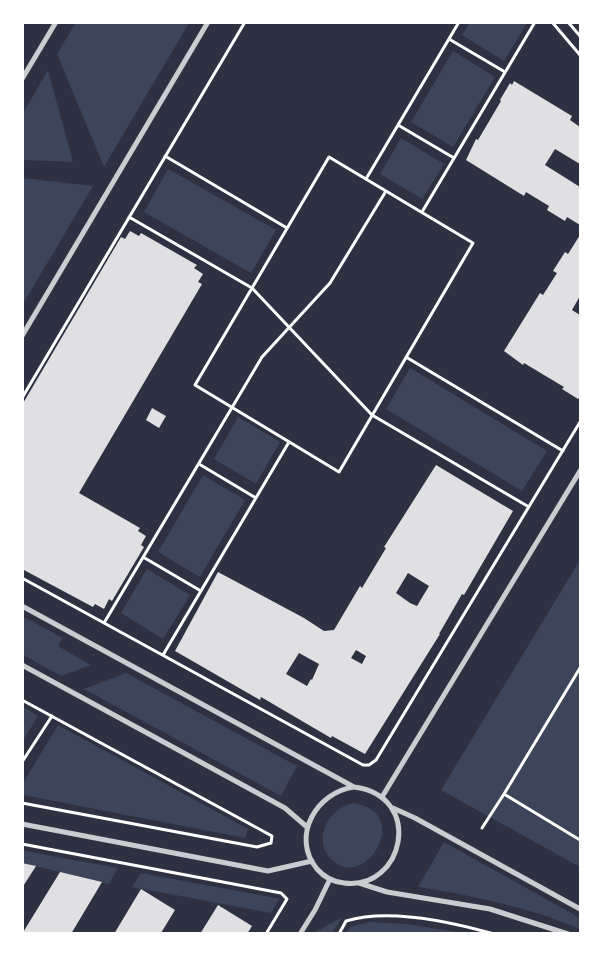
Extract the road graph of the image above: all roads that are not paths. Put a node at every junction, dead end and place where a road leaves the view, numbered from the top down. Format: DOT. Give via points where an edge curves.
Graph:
graph roads {
  1 [pos="56,22"];
  2 [pos="208,22"];
  3 [pos="22,79"];
  4 [pos="22,336"];
  5 [pos="580,471"];
  6 [pos="22,606"];
  7 [pos="22,665"];
  8 [pos="354,787"];
  9 [pos="382,797"];
  10 [pos="393,808"];
  11 [pos="22,824"];
  12 [pos="307,827"];
  13 [pos="312,861"];
  14 [pos="330,879"];
  15 [pos="358,883"];
  16 [pos="580,909"];
  17 [pos="300,934"];
  18 [pos="568,934"];
  1 -- 3 [label="street"];
  2 -- 4 [label="street"];
  5 -- 9 [label="street"];
  6 -- 8 [label="street"];
  7 -- 12 [label="street" via="285,808"];
  8 -- 9 [label="street" via="366,788"];
  8 -- 12 [label="street" via="343,788 322,801"];
  9 -- 10 [label="street"];
  10 -- 15 [label="street" via="399,827 397,846 384,870"];
  10 -- 16 [label="street"];
  11 -- 13 [label="street" via="268,870"];
  12 -- 13 [label="street" via="307,850"];
  13 -- 14 [label="street"];
  14 -- 15 [label="street"];
  14 -- 17 [label="street"];
  15 -- 18 [label="street" via="387,892 490,909"];
}
